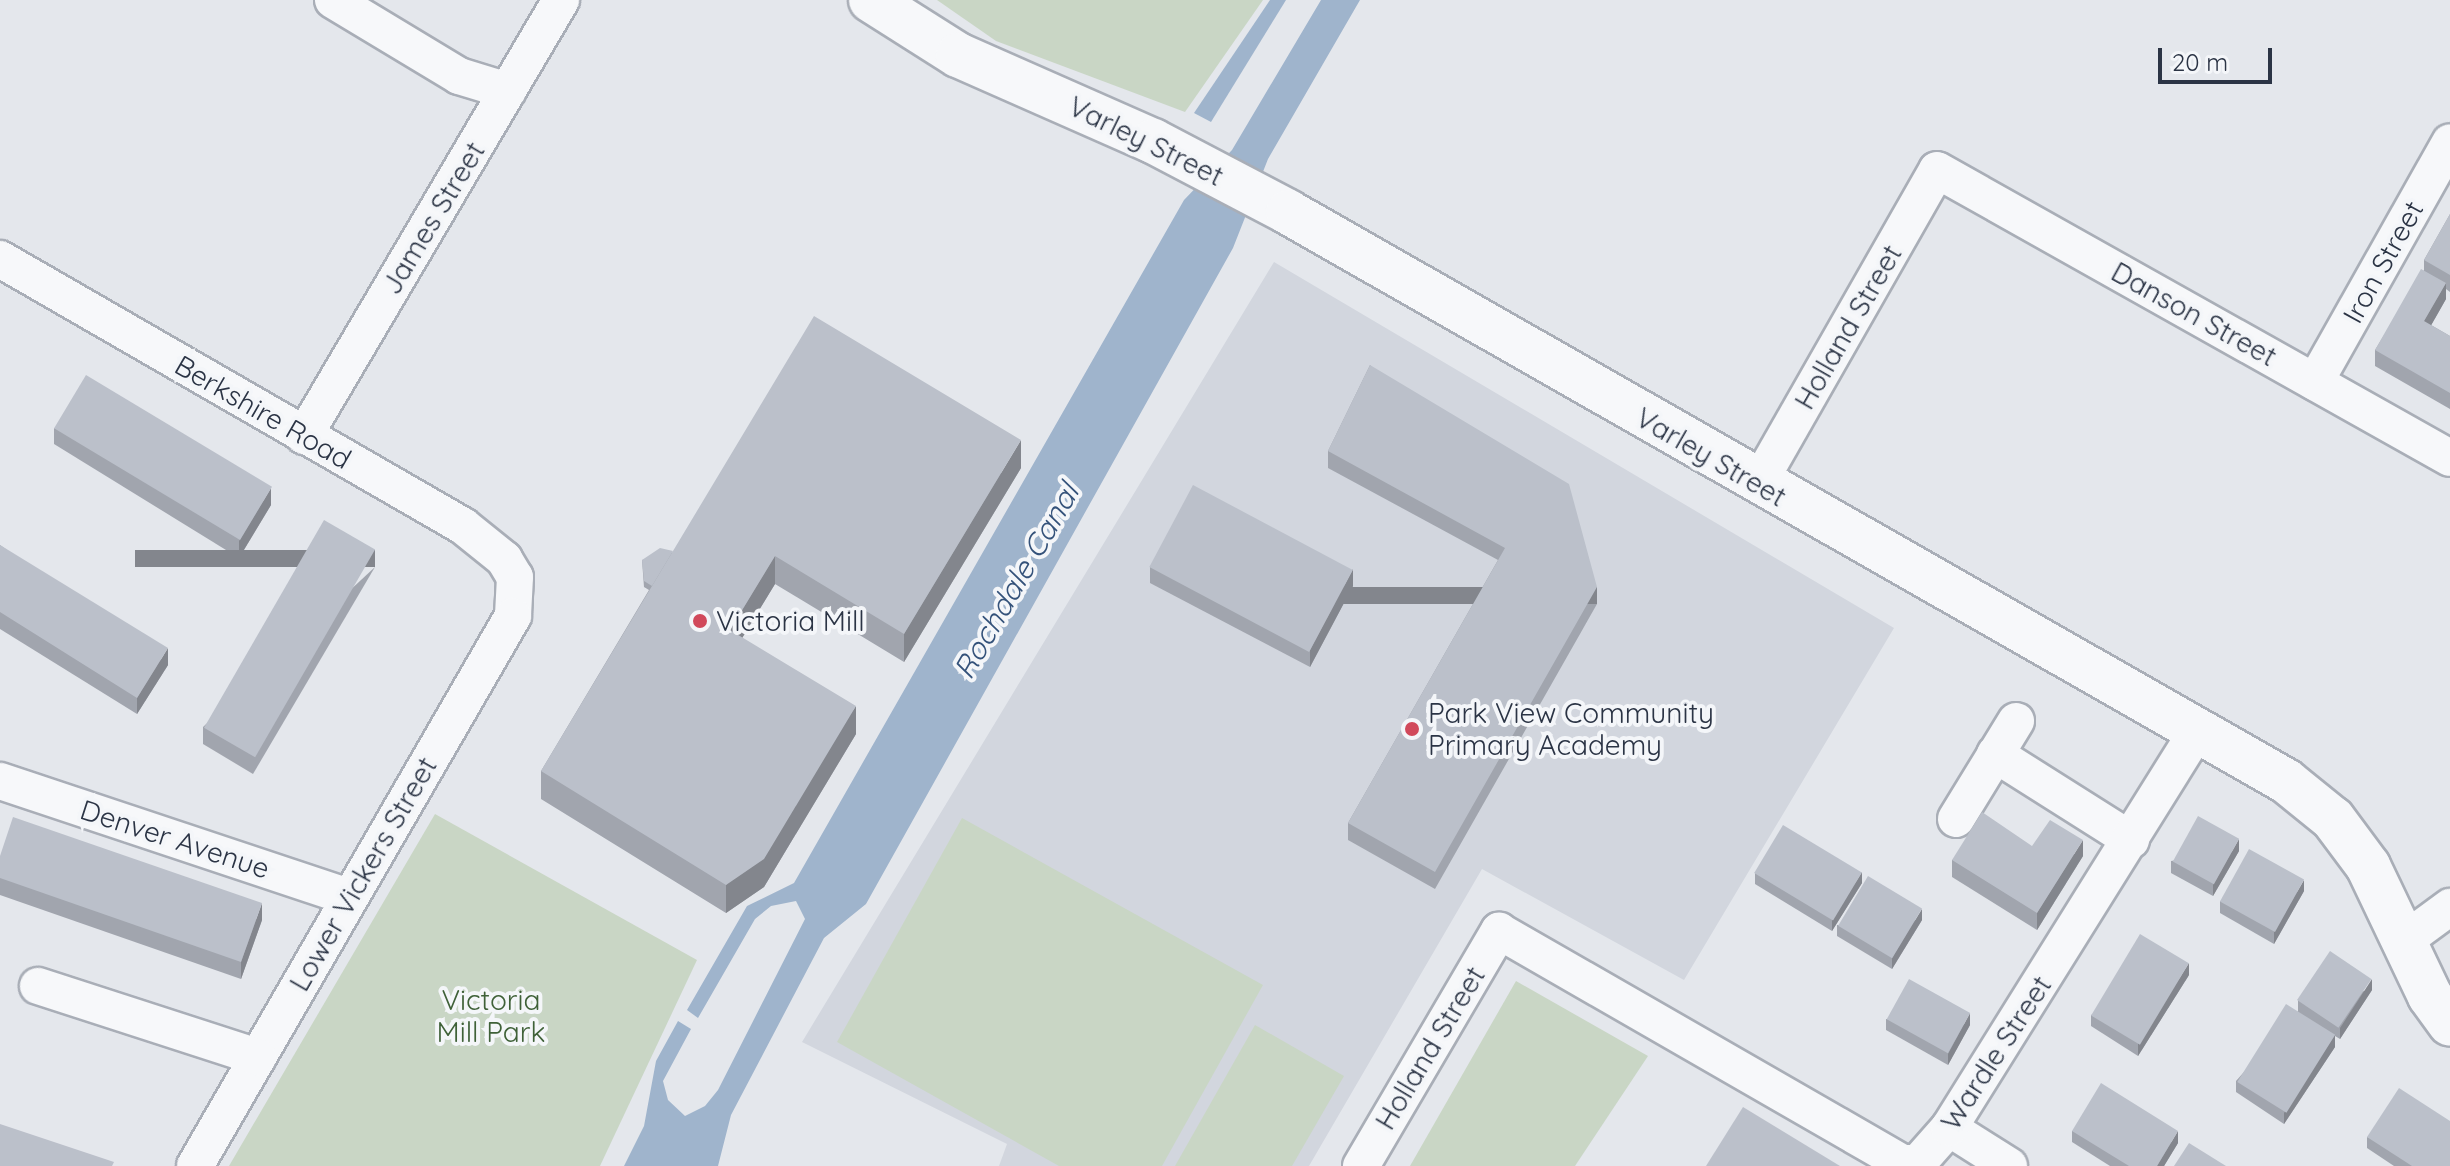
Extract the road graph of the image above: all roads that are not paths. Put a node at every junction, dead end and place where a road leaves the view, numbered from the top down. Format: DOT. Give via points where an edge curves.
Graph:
graph roads {
  1 [pos="333,0"];
  2 [pos="561,0"];
  3 [pos="871,0"];
  4 [pos="508,91"];
  5 [pos="2450,142"];
  6 [pos="1937,170"];
  7 [pos="0,259"];
  8 [pos="2315,382"];
  9 [pos="304,436"];
  10 [pos="2450,458"];
  11 [pos="1758,484"];
  12 [pos="515,577"];
  13 [pos="2016,721"];
  14 [pos="2195,734"];
  15 [pos="1995,754"];
  16 [pos="0,781"];
  17 [pos="1956,819"];
  18 [pos="2131,840"];
  19 [pos="349,897"];
  20 [pos="2450,907"];
  21 [pos="1499,931"];
  22 [pos="2405,940"];
  23 [pos="38,986"];
  24 [pos="2450,1024"];
  25 [pos="258,1057"];
  26 [pos="1949,1128"];
  27 [pos="195,1166"];
  28 [pos="1361,1166"];
  29 [pos="2009,1166"];
  1 -- 4 [label="street" via="459,76"];
  2 -- 4 [label="street, James Street"];
  3 -- 11 [label="street, Varley Street" via="971,61 1190,159 1288,212"];
  4 -- 9 [label="street, James Street"];
  5 -- 8 [label="street, Iron Street"];
  6 -- 8 [label="street, Danson Street"];
  6 -- 11 [label="street, Holland Street"];
  7 -- 9 [label="street, Berkshire Road"];
  8 -- 10 [label="street, Danson Street"];
  9 -- 12 [label="street, Berkshire Road" via="482,538"];
  11 -- 14 [label="street, Varley Street"];
  12 -- 19 [label="street, Lower Vickers Street" via="513,616"];
  13 -- 15 [label="street"];
  14 -- 18 [label="street, Wardle Street"];
  14 -- 22 [label="street, Varley Street" via="2286,781 2333,819 2368,866"];
  15 -- 17 [label="street"];
  15 -- 18 [label="street"];
  16 -- 19 [label="street, Denver Avenue"];
  18 -- 26 [label="street, Wardle Street"];
  19 -- 25 [label="street, Lower Vickers Street"];
  20 -- 22 [label="street"];
  21 -- 26 [label="street, Wardle Street" via="1903,1163 1918,1163"];
  21 -- 28 [label="street, Holland Street"];
  22 -- 24 [label="street, Varley Street" via="2430,996"];
  23 -- 25 [label="street"];
  25 -- 27 [label="street, Lower Vickers Street"];
  26 -- 29 [label="street"];
}
